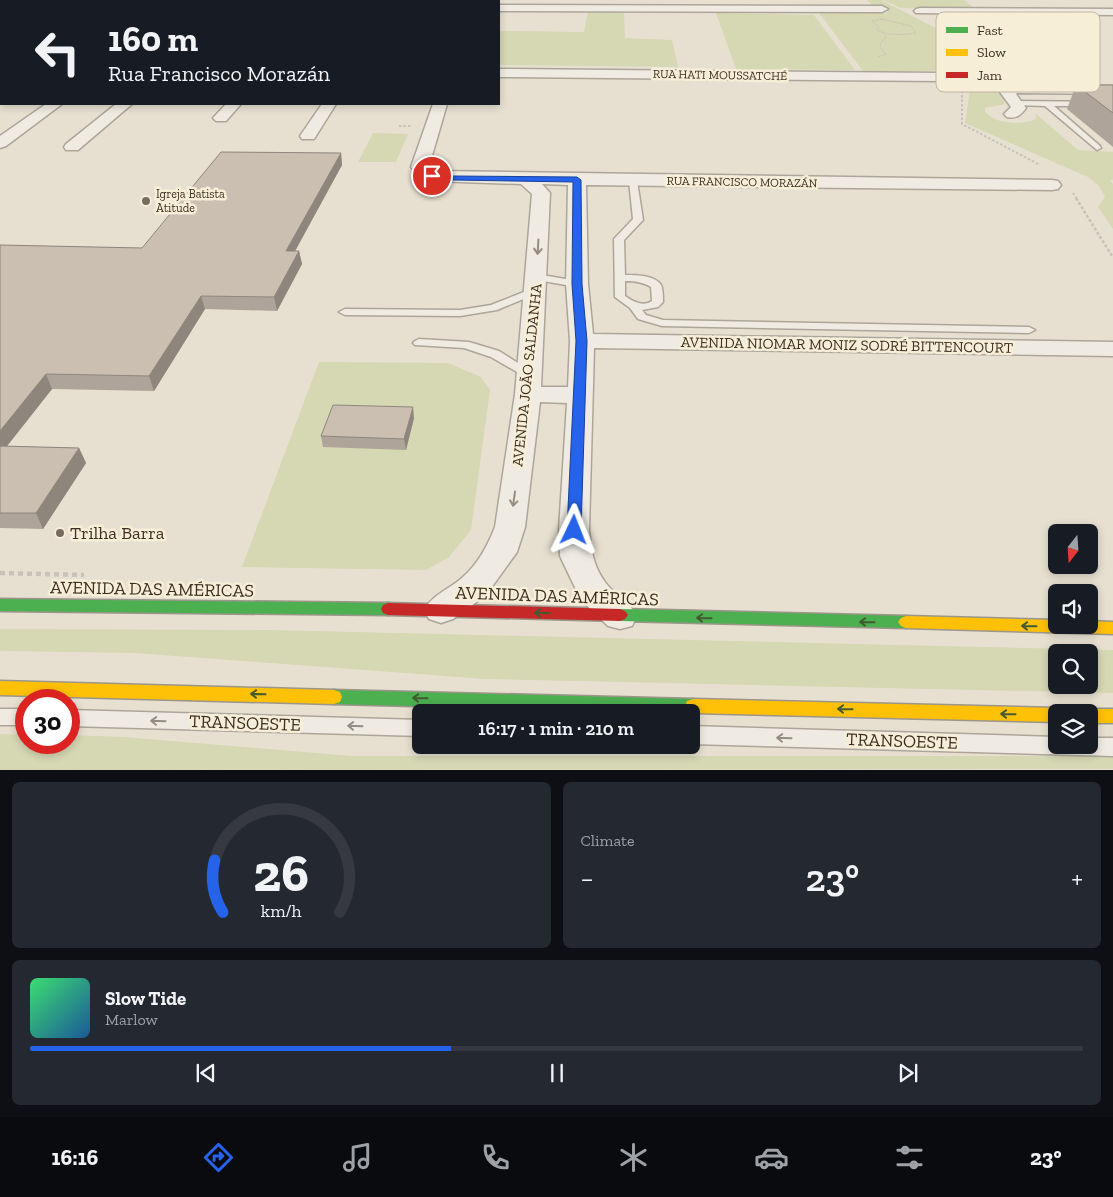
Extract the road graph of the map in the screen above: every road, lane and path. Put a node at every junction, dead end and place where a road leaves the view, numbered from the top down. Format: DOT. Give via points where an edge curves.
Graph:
graph roads {
  1 [pos="500,8"];
  2 [pos="882,9"];
  3 [pos="920,11"];
  4 [pos="1113,12"];
  5 [pos="885,34"];
  6 [pos="500,72"];
  7 [pos="936,78"];
  8 [pos="1100,79"];
  9 [pos="1113,79"];
  10 [pos="1100,90"];
  11 [pos="1113,90"];
  12 [pos="962,92"];
  13 [pos="1007,92"];
  14 [pos="1046,103"];
  15 [pos="1113,104"];
  16 [pos="54,105"];
  17 [pos="124,105"];
  18 [pos="233,105"];
  19 [pos="328,105"];
  20 [pos="440,105"];
  21 [pos="1013,108"];
  22 [pos="221,118"];
  23 [pos="308,136"];
  24 [pos="0,143"];
  25 [pos="72,147"];
  26 [pos="1097,148"];
  27 [pos="1043,167"];
  28 [pos="526,179"];
  29 [pos="577,180"];
  30 [pos="634,181"];
  31 [pos="1052,185"];
  32 [pos="1070,189"];
  33 [pos="1112,256"];
  34 [pos="620,278"];
  35 [pos="535,284"];
  36 [pos="577,284"];
  37 [pos="635,306"];
  38 [pos="345,312"];
  39 [pos="1028,330"];
  40 [pos="582,341"];
  41 [pos="419,343"];
  42 [pos="1113,349"];
  43 [pos="528,383"];
  44 [pos="578,395"];
  45 [pos="0,605"];
  46 [pos="441,610"];
  47 [pos="620,616"];
  48 [pos="1113,628"];
  49 [pos="0,688"];
  50 [pos="1048,715"];
  51 [pos="0,716"];
  52 [pos="1098,716"];
  53 [pos="1113,716"];
  54 [pos="15,717"];
  55 [pos="80,718"];
  56 [pos="412,728"];
  57 [pos="700,735"];
  58 [pos="1113,747"];
  1 -- 2 [label="street"];
  3 -- 4 [label="street"];
  5 -- 5 [label="path" via="877,31 879,27 874,20 906,24 916,32"];
  6 -- 7 [label="street, RUA HATI MOUSSATCHÉ"];
  8 -- 9 [label="street"];
  10 -- 11 [label="street"];
  12 -- 27 [label="path" via="962,124"];
  13 -- 21 [label="street"];
  14 -- 15 [label="lane"];
  14 -- 21 [label="lane"];
  14 -- 26 [label="lane"];
  16 -- 24 [label="street"];
  17 -- 25 [label="street"];
  18 -- 22 [label="street"];
  19 -- 23 [label="street"];
  20 -- 28 [label="street, RUA FRANCISCO MORAZÁN" via="420,167 432,176"];
  28 -- 29 [label="street, RUA FRANCISCO MORAZÁN"];
  28 -- 35 [label="street, AVENIDA JOÃO SALDANHA, one-way" via="541,192"];
  29 -- 30 [label="street, RUA FRANCISCO MORAZÁN"];
  29 -- 36 [label="street"];
  30 -- 31 [label="street, RUA FRANCISCO MORAZÁN"];
  30 -- 34 [label="lane" via="638,220 619,239"];
  32 -- 33 [label="path"];
  34 -- 37 [label="lane" via="620,297"];
  34 -- 37 [label="lane" via="642,279 656,286 658,302"];
  35 -- 36 [label="lane"];
  35 -- 38 [label="lane" via="493,308 460,313"];
  35 -- 43 [label="street, AVENIDA JOÃO SALDANHA"];
  36 -- 40 [label="street"];
  37 -- 39 [label="lane" via="642,317 662,323"];
  40 -- 42 [label="street, AVENIDA NIOMAR MONIZ SODRÉ BITTENCOURT"];
  40 -- 44 [label="street"];
  41 -- 43 [label="lane" via="465,344 495,354"];
  43 -- 44 [label="street"];
  43 -- 46 [label="street, AVENIDA JOÃO SALDANHA, one-way" via="510,526 501,552 475,586"];
  44 -- 47 [label="street" via="576,556 592,591"];
  45 -- 46 [label="main road, AVENIDA DAS AMÉRICAS"];
  47 -- 46 [label="main road, AVENIDA DAS AMÉRICAS, one-way"];
  48 -- 47 [label="main road, AVENIDA DAS AMÉRICAS, one-way"];
  50 -- 49 [label="main road, one-way"];
  51 -- 54 [label="lane"];
  52 -- 53 [label="main road"];
  56 -- 55 [label="lane, TRANSOESTE, one-way"];
  58 -- 57 [label="lane, TRANSOESTE, one-way"];
}
